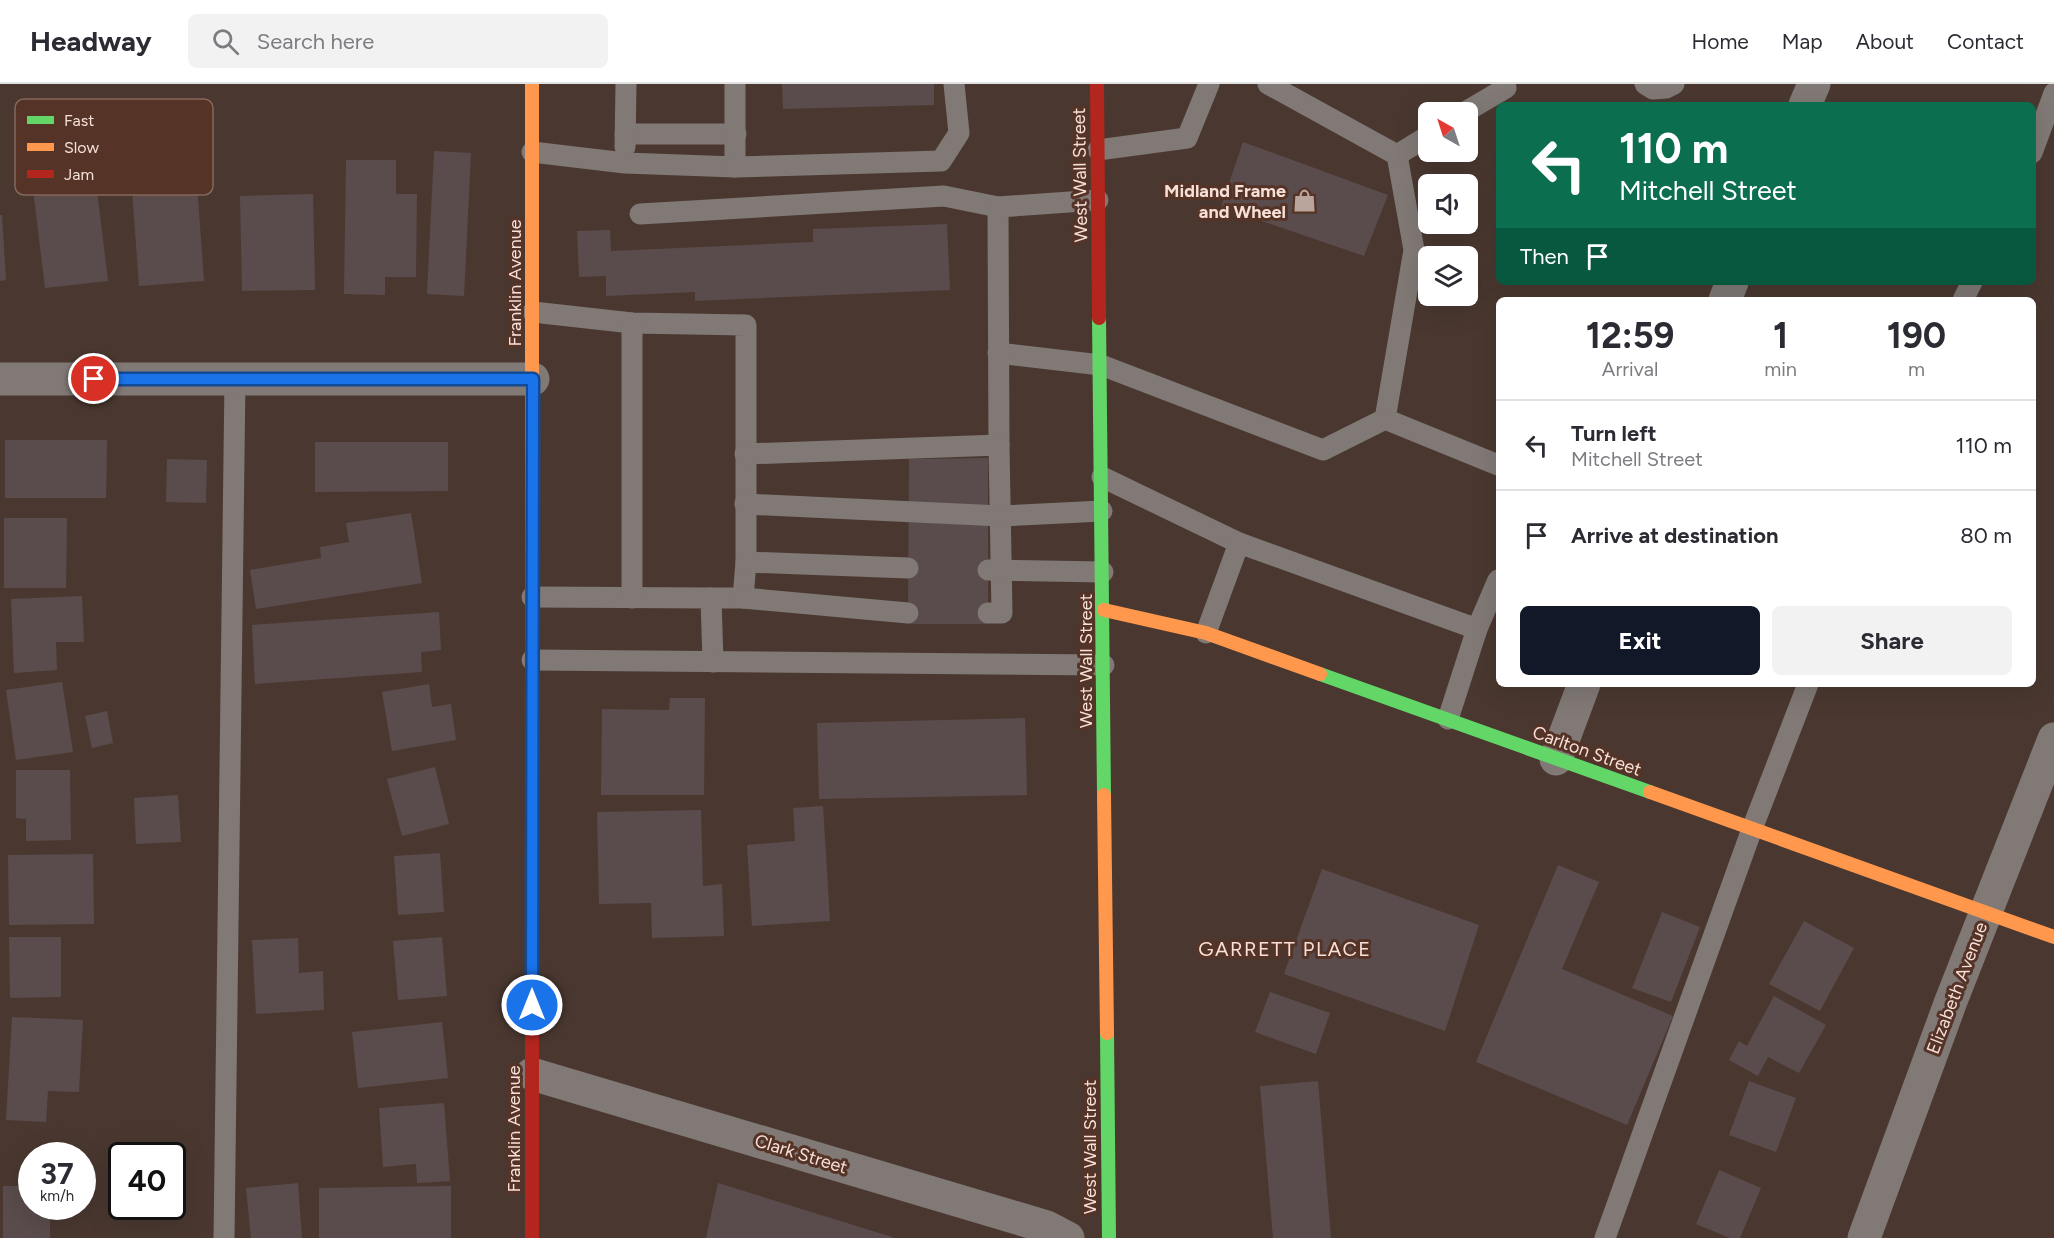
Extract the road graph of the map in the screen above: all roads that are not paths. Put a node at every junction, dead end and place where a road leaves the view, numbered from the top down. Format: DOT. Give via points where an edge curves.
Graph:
graph roads {
  1 [pos="532,84"];
  2 [pos="626,84"];
  3 [pos="735,84"];
  4 [pos="954,84"];
  5 [pos="1097,84"];
  6 [pos="1209,84"];
  7 [pos="1268,84"];
  8 [pos="1646,84"];
  9 [pos="1674,84"];
  10 [pos="1814,84"];
  11 [pos="1506,88"];
  12 [pos="2054,93"];
  13 [pos="1806,102"];
  14 [pos="1478,105"];
  15 [pos="626,134"];
  16 [pos="736,134"];
  17 [pos="1418,142"];
  18 [pos="2036,142"];
  19 [pos="1098,150"];
  20 [pos="532,152"];
  21 [pos="1397,154"];
  22 [pos="625,163"];
  23 [pos="735,166"];
  24 [pos="1098,200"];
  25 [pos="998,207"];
  26 [pos="640,214"];
  27 [pos="533,312"];
  28 [pos="632,323"];
  29 [pos="998,352"];
  30 [pos="1101,365"];
  31 [pos="0,379"];
  32 [pos="235,379"];
  33 [pos="533,379"];
  34 [pos="1385,419"];
  35 [pos="999,445"];
  36 [pos="745,454"];
  37 [pos="1496,464"];
  38 [pos="1102,477"];
  39 [pos="745,504"];
  40 [pos="1102,511"];
  41 [pos="1001,516"];
  42 [pos="1239,543"];
  43 [pos="746,562"];
  44 [pos="908,568"];
  45 [pos="994,570"];
  46 [pos="1103,572"];
  47 [pos="1496,585"];
  48 [pos="532,597"];
  49 [pos="632,598"];
  50 [pos="711,598"];
  51 [pos="743,598"];
  52 [pos="1104,610"];
  53 [pos="908,613"];
  54 [pos="988,613"];
  55 [pos="1477,629"];
  56 [pos="1206,633"];
  57 [pos="532,660"];
  58 [pos="713,662"];
  59 [pos="1104,665"];
  60 [pos="1583,687"];
  61 [pos="1807,687"];
  62 [pos="1448,719"];
  63 [pos="2054,740"];
  64 [pos="1556,759"];
  65 [pos="1752,829"];
  66 [pos="1986,913"];
  67 [pos="2054,937"];
  68 [pos="532,1074"];
  69 [pos="224,1238"];
  70 [pos="532,1238"];
  71 [pos="1068,1238"];
  72 [pos="1109,1238"];
  73 [pos="1605,1238"];
  74 [pos="1864,1238"];
  1 -- 20 [label="street, Franklin Avenue"];
  2 -- 15 [label="lane"];
  3 -- 16 [label="lane"];
  4 -- 23 [label="lane" via="959,133 941,161"];
  5 -- 19 [label="street, West Wall Street"];
  6 -- 19 [label="lane" via="1186,138"];
  7 -- 21 [label="lane"];
  8 -- 9 [label="lane" via="1653,89"];
  10 -- 13 [label="street"];
  11 -- 14 [label="lane"];
  12 -- 18 [label="lane"];
  15 -- 16 [label="lane"];
  15 -- 22 [label="lane"];
  16 -- 23 [label="lane"];
  17 -- 21 [label="lane"];
  19 -- 24 [label="street, West Wall Street"];
  20 -- 22 [label="lane"];
  20 -- 27 [label="street, Franklin Avenue"];
  21 -- 34 [label="lane" via="1414,250"];
  22 -- 23 [label="lane"];
  24 -- 25 [label="lane"];
  24 -- 30 [label="street, West Wall Street"];
  25 -- 26 [label="lane" via="944,196"];
  25 -- 29 [label="lane"];
  27 -- 28 [label="lane"];
  27 -- 33 [label="street, Franklin Avenue"];
  28 -- 36 [label="lane" via="746,325"];
  28 -- 49 [label="lane"];
  29 -- 30 [label="lane"];
  29 -- 35 [label="lane"];
  30 -- 34 [label="lane" via="1323,450"];
  30 -- 38 [label="street, West Wall Street"];
  31 -- 32 [label="street"];
  32 -- 33 [label="street"];
  32 -- 69 [label="lane"];
  33 -- 48 [label="street, Franklin Avenue"];
  34 -- 37 [label="lane"];
  35 -- 36 [label="lane"];
  35 -- 41 [label="lane"];
  36 -- 39 [label="lane"];
  38 -- 40 [label="street, West Wall Street"];
  38 -- 42 [label="lane"];
  39 -- 41 [label="lane"];
  39 -- 43 [label="lane"];
  40 -- 41 [label="lane"];
  40 -- 46 [label="street, West Wall Street"];
  41 -- 45 [label="lane"];
  42 -- 55 [label="lane"];
  42 -- 56 [label="lane"];
  43 -- 44 [label="lane"];
  43 -- 51 [label="lane"];
  45 -- 46 [label="lane"];
  45 -- 54 [label="lane" via="1002,613"];
  46 -- 52 [label="street, West Wall Street"];
  47 -- 55 [label="lane"];
  48 -- 49 [label="lane"];
  48 -- 57 [label="street, Franklin Avenue"];
  49 -- 50 [label="lane"];
  50 -- 51 [label="lane"];
  50 -- 58 [label="lane"];
  51 -- 53 [label="lane"];
  52 -- 56 [label="street, Carlton Street"];
  52 -- 59 [label="street, West Wall Street"];
  55 -- 62 [label="lane"];
  56 -- 62 [label="street, Carlton Street"];
  57 -- 58 [label="lane"];
  57 -- 68 [label="street, Franklin Avenue"];
  58 -- 59 [label="lane"];
  59 -- 72 [label="street, West Wall Street"];
  60 -- 64 [label="street"];
  61 -- 65 [label="lane"];
  62 -- 64 [label="street, Carlton Street"];
  63 -- 66 [label="street, Elizabeth Avenue"];
  64 -- 65 [label="street, Carlton Street"];
  65 -- 66 [label="street, Carlton Street"];
  65 -- 73 [label="lane"];
  66 -- 67 [label="street, Carlton Street"];
  66 -- 74 [label="street, Elizabeth Avenue"];
  68 -- 70 [label="street, Franklin Avenue"];
  68 -- 71 [label="street, Clark Street" via="1047,1227"];
}
